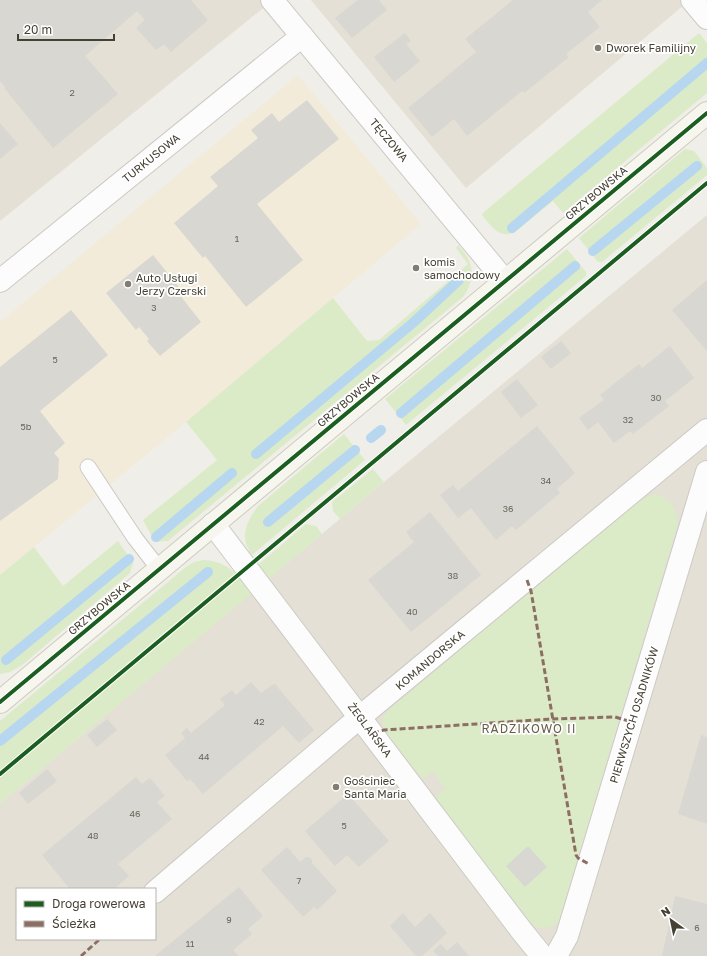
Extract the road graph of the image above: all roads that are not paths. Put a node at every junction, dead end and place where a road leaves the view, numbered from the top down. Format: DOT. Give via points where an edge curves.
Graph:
graph roads {
  1 [pos="272,0"];
  2 [pos="692,0"];
  3 [pos="707,18"];
  4 [pos="302,36"];
  5 [pos="707,113"];
  6 [pos="0,281"];
  7 [pos="505,281"];
  8 [pos="707,430"];
  9 [pos="88,467"];
  10 [pos="707,472"];
  11 [pos="213,524"];
  12 [pos="159,569"];
  13 [pos="0,702"];
  14 [pos="360,717"];
  15 [pos="156,891"];
  16 [pos="542,956"];
  17 [pos="556,956"];
  1 -- 4 [label="street, TĘCZOWA"];
  2 -- 3 [label="street"];
  4 -- 6 [label="street, TURKUSOWA"];
  4 -- 7 [label="street, TĘCZOWA"];
  5 -- 7 [label="street, GRZYBOWSKA"];
  7 -- 11 [label="street, GRZYBOWSKA"];
  8 -- 14 [label="street, KOMANDORSKA"];
  9 -- 12 [label="lane"];
  10 -- 17 [label="street, PIERWSZYCH OSADNIKÓW" via="567,936"];
  11 -- 12 [label="street, GRZYBOWSKA"];
  11 -- 14 [label="street, ŻEGLARSKA"];
  12 -- 13 [label="street, GRZYBOWSKA"];
  14 -- 15 [label="street, KOMANDORSKA"];
  14 -- 16 [label="street, ŻEGLARSKA"];
}
